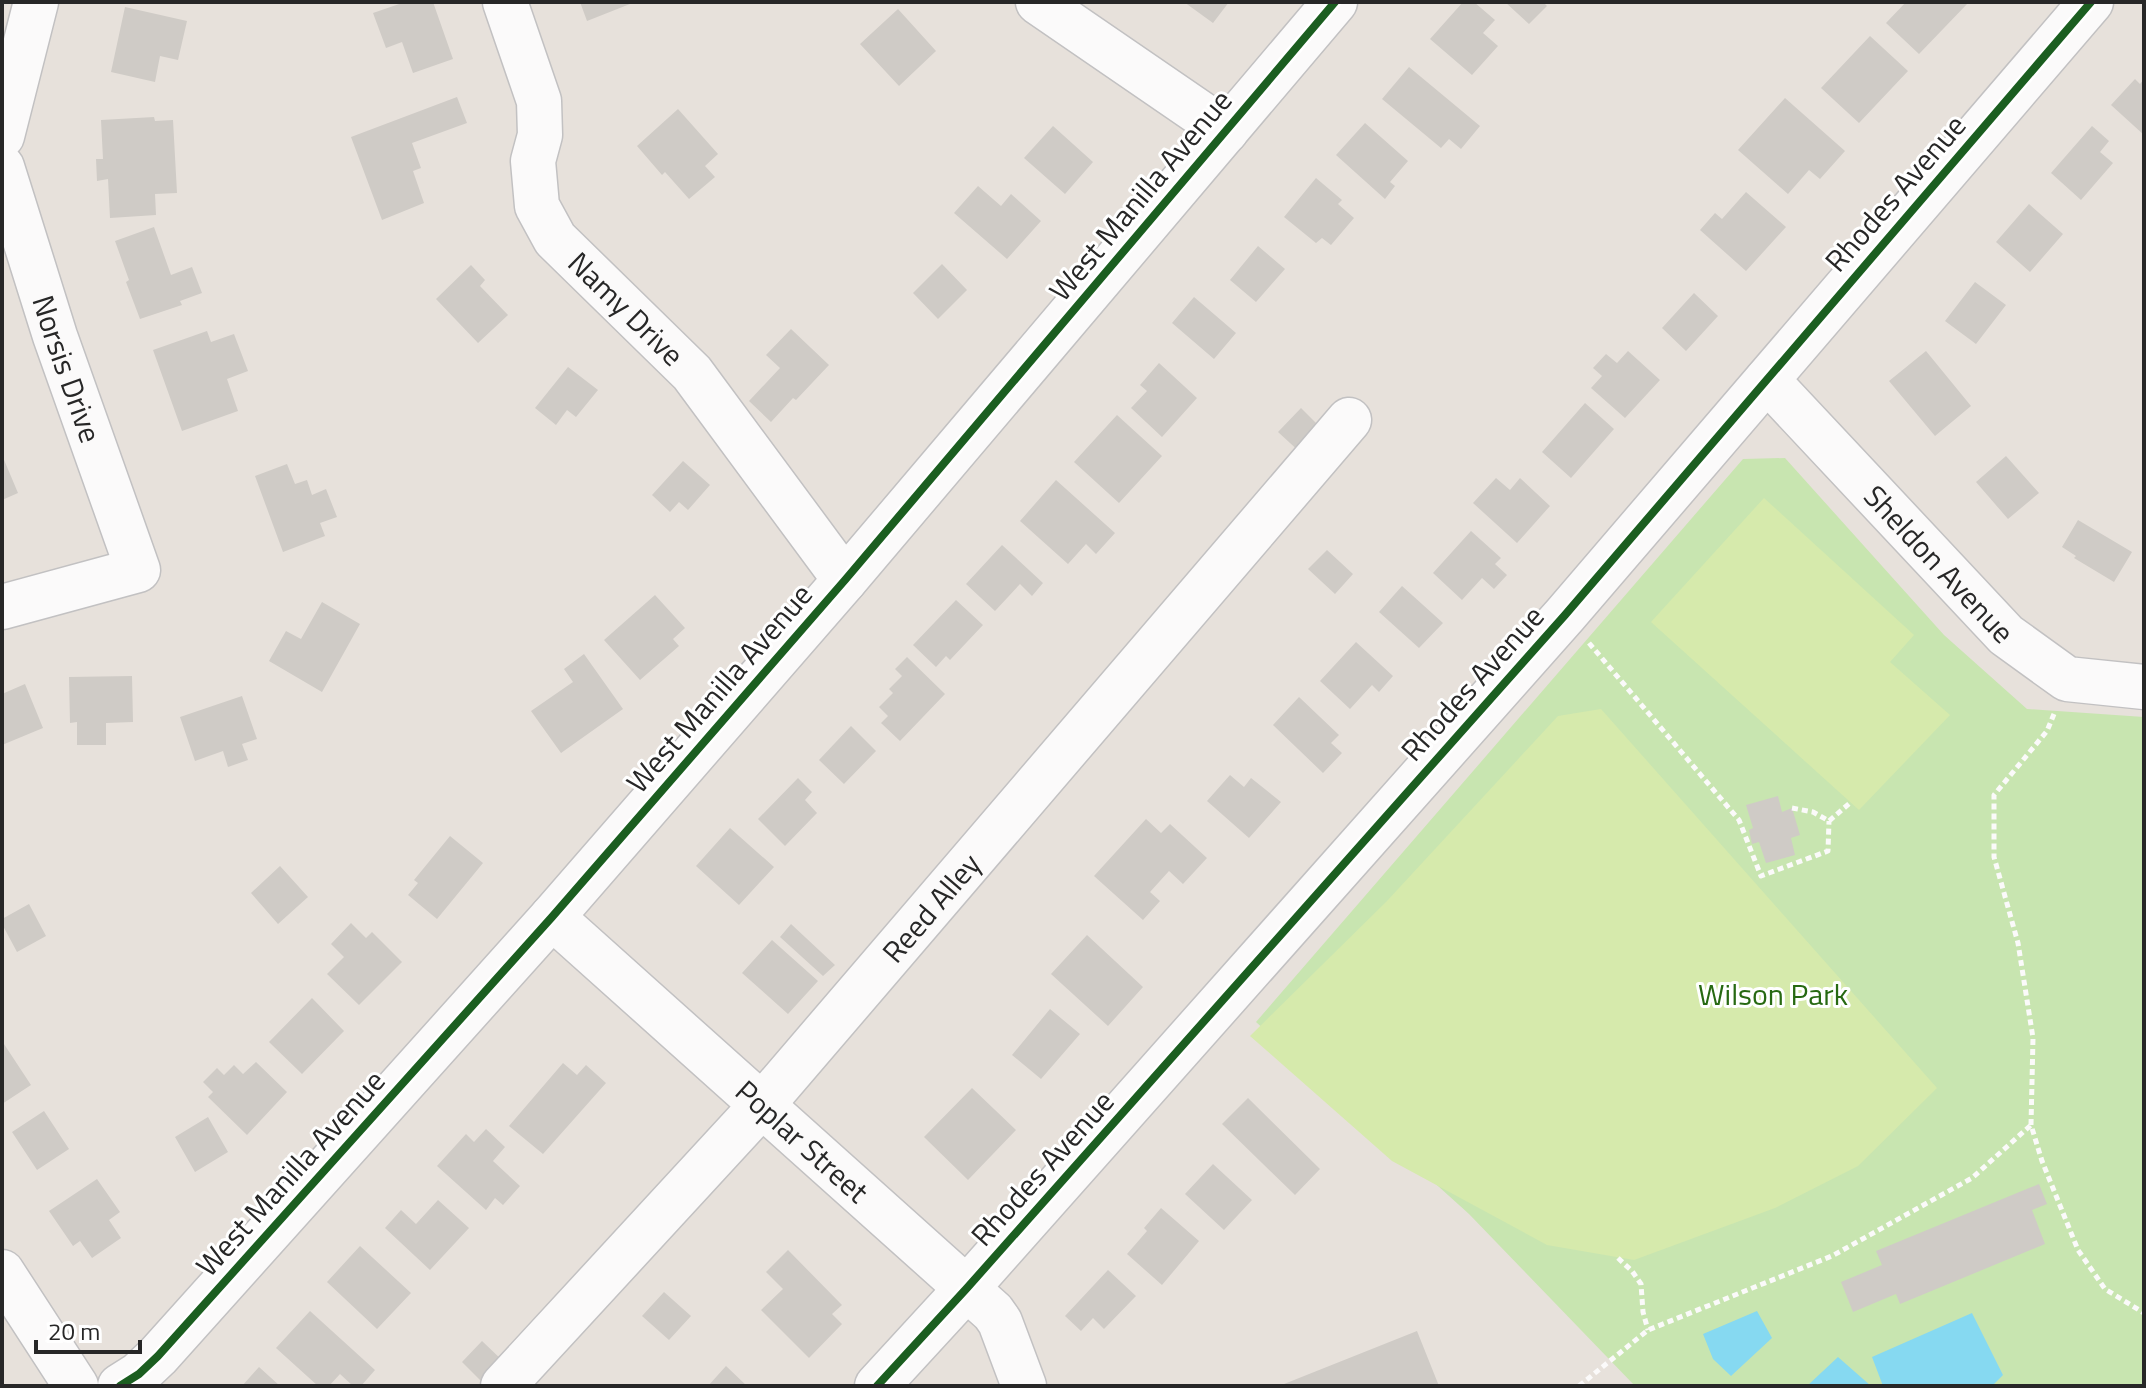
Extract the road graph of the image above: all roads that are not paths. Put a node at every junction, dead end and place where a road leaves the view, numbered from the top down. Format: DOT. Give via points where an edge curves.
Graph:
graph roads {
  1 [pos="36,2"];
  2 [pos="505,2"];
  3 [pos="1038,2"];
  4 [pos="1335,2"];
  5 [pos="2091,2"];
  6 [pos="1226,131"];
  7 [pos="2,136"];
  8 [pos="2,167"];
  9 [pos="1767,380"];
  10 [pos="1349,420"];
  11 [pos="845,580"];
  12 [pos="2,607"];
  13 [pos="2144,687"];
  14 [pos="552,917"];
  15 [pos="762,1105"];
  16 [pos="2,1272"];
  17 [pos="967,1288"];
  18 [pos="76,1386"];
  19 [pos="120,1386"];
  20 [pos="503,1386"];
  21 [pos="877,1386"];
  22 [pos="1024,1386"];
  1 -- 7 [label="street"];
  2 -- 11 [label="street, Namy Drive" via="539,101 540,135 533,161 537,206 555,239 692,373"];
  3 -- 6 [label="street"];
  4 -- 6 [label="street, West Manilla Avenue"];
  5 -- 9 [label="street, Rhodes Avenue"];
  6 -- 11 [label="street, West Manilla Avenue"];
  8 -- 12 [label="street, Norsis Drive" via="138,570"];
  9 -- 13 [label="street, Sheldon Avenue" via="2006,635 2067,679"];
  9 -- 17 [label="street, Rhodes Avenue"];
  10 -- 15 [label="street, Reed Alley"];
  11 -- 14 [label="street, West Manilla Avenue"];
  14 -- 15 [label="street, Poplar Street"];
  14 -- 19 [label="street, West Manilla Avenue" via="158,1356"];
  15 -- 17 [label="street, Poplar Street"];
  15 -- 20 [label="street, Reed Alley"];
  16 -- 18 [label="street"];
  17 -- 21 [label="street, Rhodes Avenue"];
  17 -- 22 [label="street, Poplar Street" via="1000,1322"];
}
